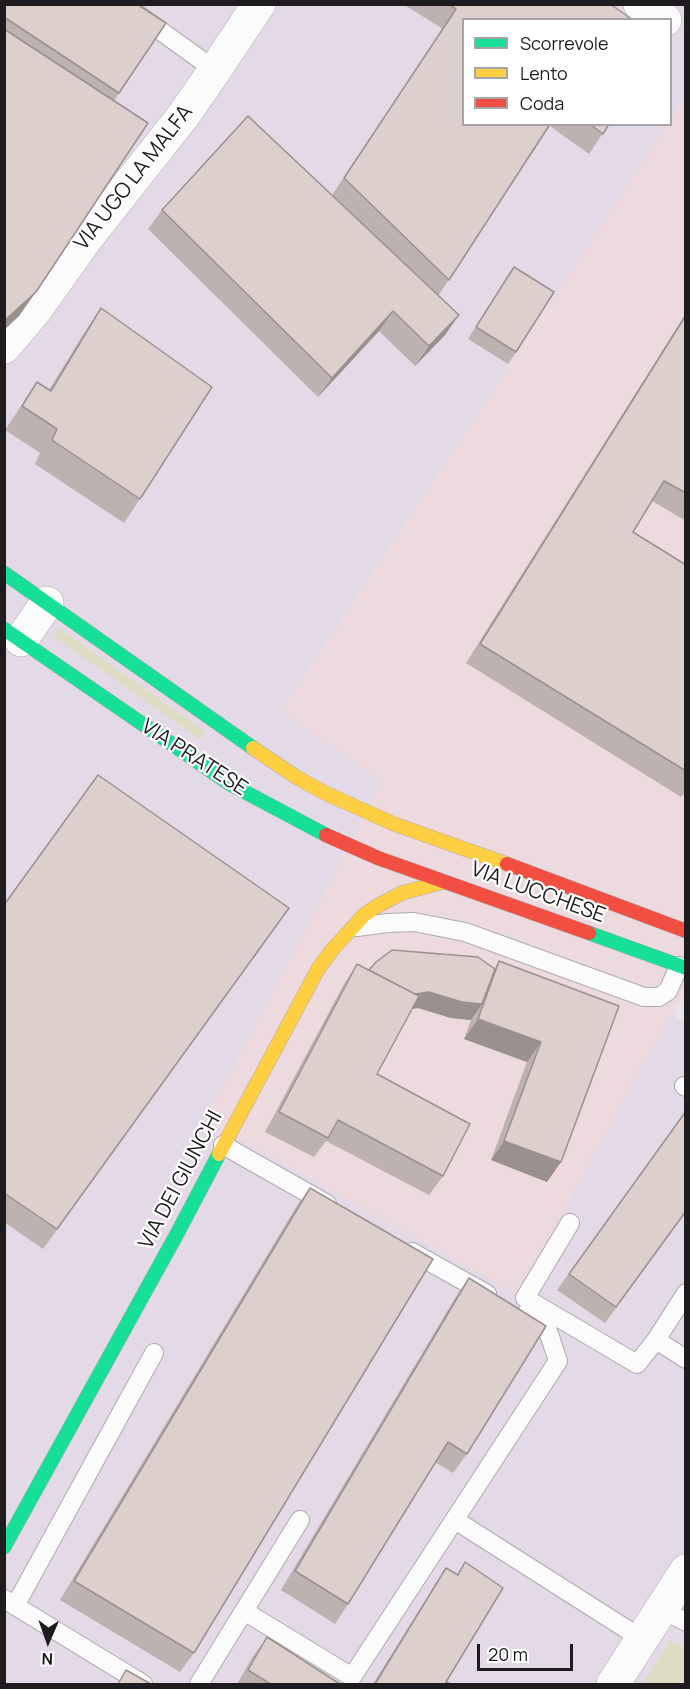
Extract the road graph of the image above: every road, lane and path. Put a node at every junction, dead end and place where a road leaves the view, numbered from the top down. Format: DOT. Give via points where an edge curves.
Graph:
graph roads {
  1 [pos="123,4"];
  2 [pos="259,4"];
  3 [pos="640,4"];
  4 [pos="661,18"];
  5 [pos="672,24"];
  6 [pos="686,32"];
  7 [pos="215,70"];
  8 [pos="4,347"];
  9 [pos="4,573"];
  10 [pos="47,603"];
  11 [pos="9,634"];
  12 [pos="394,824"];
  13 [pos="378,858"];
  14 [pos="443,882"];
  15 [pos="352,927"];
  16 [pos="686,931"];
  17 [pos="682,967"];
  18 [pos="223,1145"];
  19 [pos="344,1214"];
  20 [pos="570,1223"];
  21 [pos="395,1242"];
  22 [pos="686,1293"];
  23 [pos="656,1340"];
  24 [pos="154,1353"];
  25 [pos="686,1359"];
  26 [pos="300,1520"];
  27 [pos="455,1520"];
  28 [pos="4,1547"];
  29 [pos="686,1570"];
  30 [pos="10,1603"];
  31 [pos="244,1611"];
  32 [pos="673,1615"];
  33 [pos="642,1639"];
  34 [pos="143,1684"];
  35 [pos="200,1684"];
  36 [pos="613,1684"];
  1 -- 7 [label="lane"];
  2 -- 7 [label="street, VIA UGO LA MALFA"];
  3 -- 4 [label="street"];
  5 -- 6 [label="street"];
  7 -- 8 [label="street, VIA UGO LA MALFA"];
  9 -- 10 [label="main road, VIA PRATESE"];
  10 -- 11 [label="street, VIA PRATESE"];
  10 -- 12 [label="main road, VIA PRATESE" via="296,777"];
  11 -- 13 [label="main road, VIA PRATESE" via="230,784 299,822"];
  12 -- 16 [label="main road, VIA LUCCHESE"];
  13 -- 14 [label="main road, VIA LUCCHESE"];
  14 -- 15 [label="main road, VIA DEI GIUNCHI" via="402,893 377,906"];
  14 -- 17 [label="main road, VIA LUCCHESE"];
  15 -- 17 [label="lane" via="414,922 465,932 645,997 659,997 668,991"];
  15 -- 18 [label="main road, VIA DEI GIUNCHI" via="318,969"];
  18 -- 19 [label="lane"];
  18 -- 28 [label="main road, VIA DEI GIUNCHI"];
  20 -- 23 [label="lane" via="525,1298 637,1364"];
  21 -- 27 [label="lane" via="547,1328 558,1361"];
  22 -- 23 [label="lane"];
  23 -- 25 [label="lane"];
  24 -- 30 [label="lane"];
  26 -- 31 [label="lane"];
  27 -- 31 [label="lane" via="352,1677"];
  27 -- 33 [label="lane"];
  29 -- 32 [label="street"];
  30 -- 34 [label="lane"];
  31 -- 35 [label="lane"];
  32 -- 33 [label="street"];
  33 -- 36 [label="street"];
}
